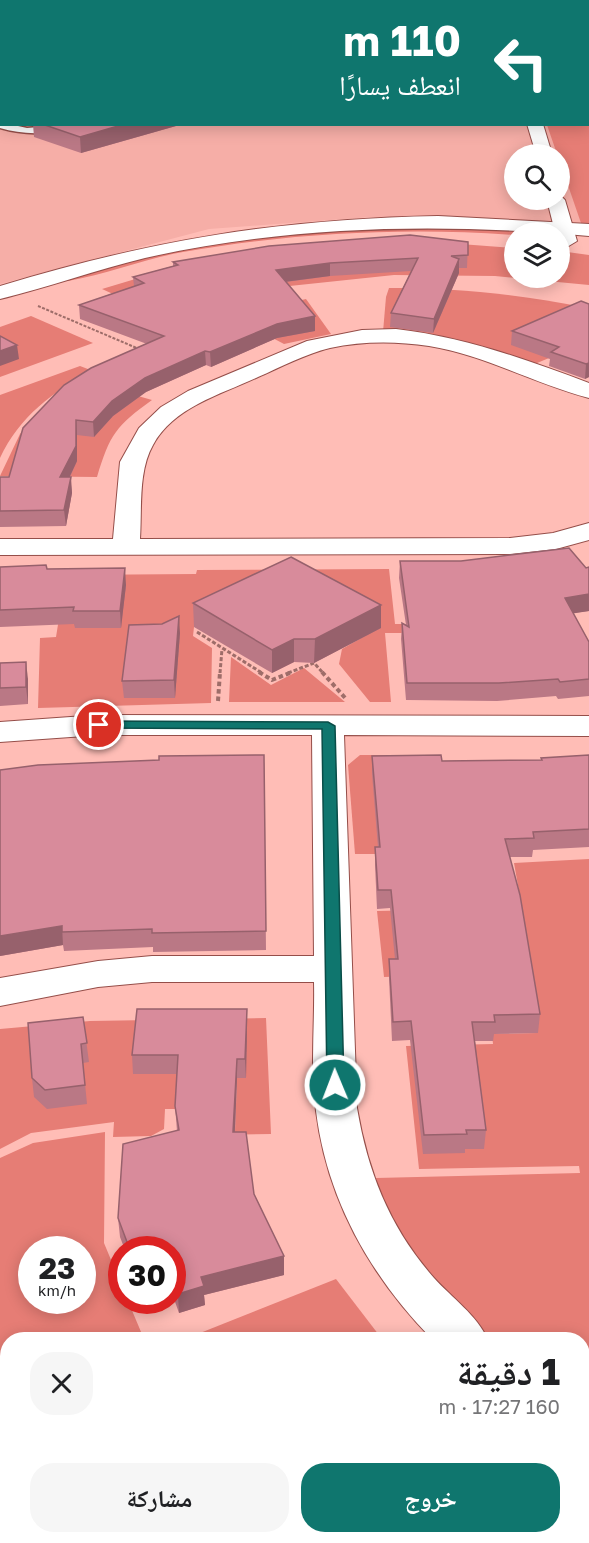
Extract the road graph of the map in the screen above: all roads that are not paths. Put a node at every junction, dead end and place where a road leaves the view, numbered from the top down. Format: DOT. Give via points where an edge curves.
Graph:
graph roads {
  1 [pos="3,126"];
  2 [pos="64,126"];
  3 [pos="536,126"];
  4 [pos="541,144"];
  5 [pos="589,230"];
  6 [pos="504,231"];
  7 [pos="570,235"];
  8 [pos="504,238"];
  9 [pos="570,239"];
  10 [pos="589,244"];
  11 [pos="39,279"];
  12 [pos="64,288"];
  13 [pos="0,293"];
  14 [pos="0,310"];
  15 [pos="589,391"];
  16 [pos="589,531"];
  17 [pos="0,547"];
  18 [pos="126,547"];
  19 [pos="328,726"];
  20 [pos="589,726"];
  21 [pos="0,732"];
  22 [pos="333,969"];
  23 [pos="0,993"];
  24 [pos="456,1332"];
  1 -- 2 [label="lane" via="26,133"];
  3 -- 4 [label="street"];
  5 -- 7 [label="street"];
  6 -- 11 [label="street" via="413,221 282,228 164,246"];
  8 -- 12 [label="street" via="430,235 303,241 181,259"];
  9 -- 10 [label="street"];
  11 -- 12 [label="street"];
  11 -- 13 [label="street"];
  12 -- 14 [label="street"];
  15 -- 18 [label="street" via="477,349 438,339 377,335 314,346 190,398 150,429 133,462"];
  16 -- 18 [label="street" via="556,542 510,546"];
  17 -- 18 [label="street"];
  19 -- 20 [label="street"];
  19 -- 21 [label="street" via="89,726"];
  19 -- 22 [label="street"];
  22 -- 23 [label="street" via="152,969 87,976"];
  22 -- 24 [label="street" via="336,1108 348,1174 362,1208 403,1276"];
}
